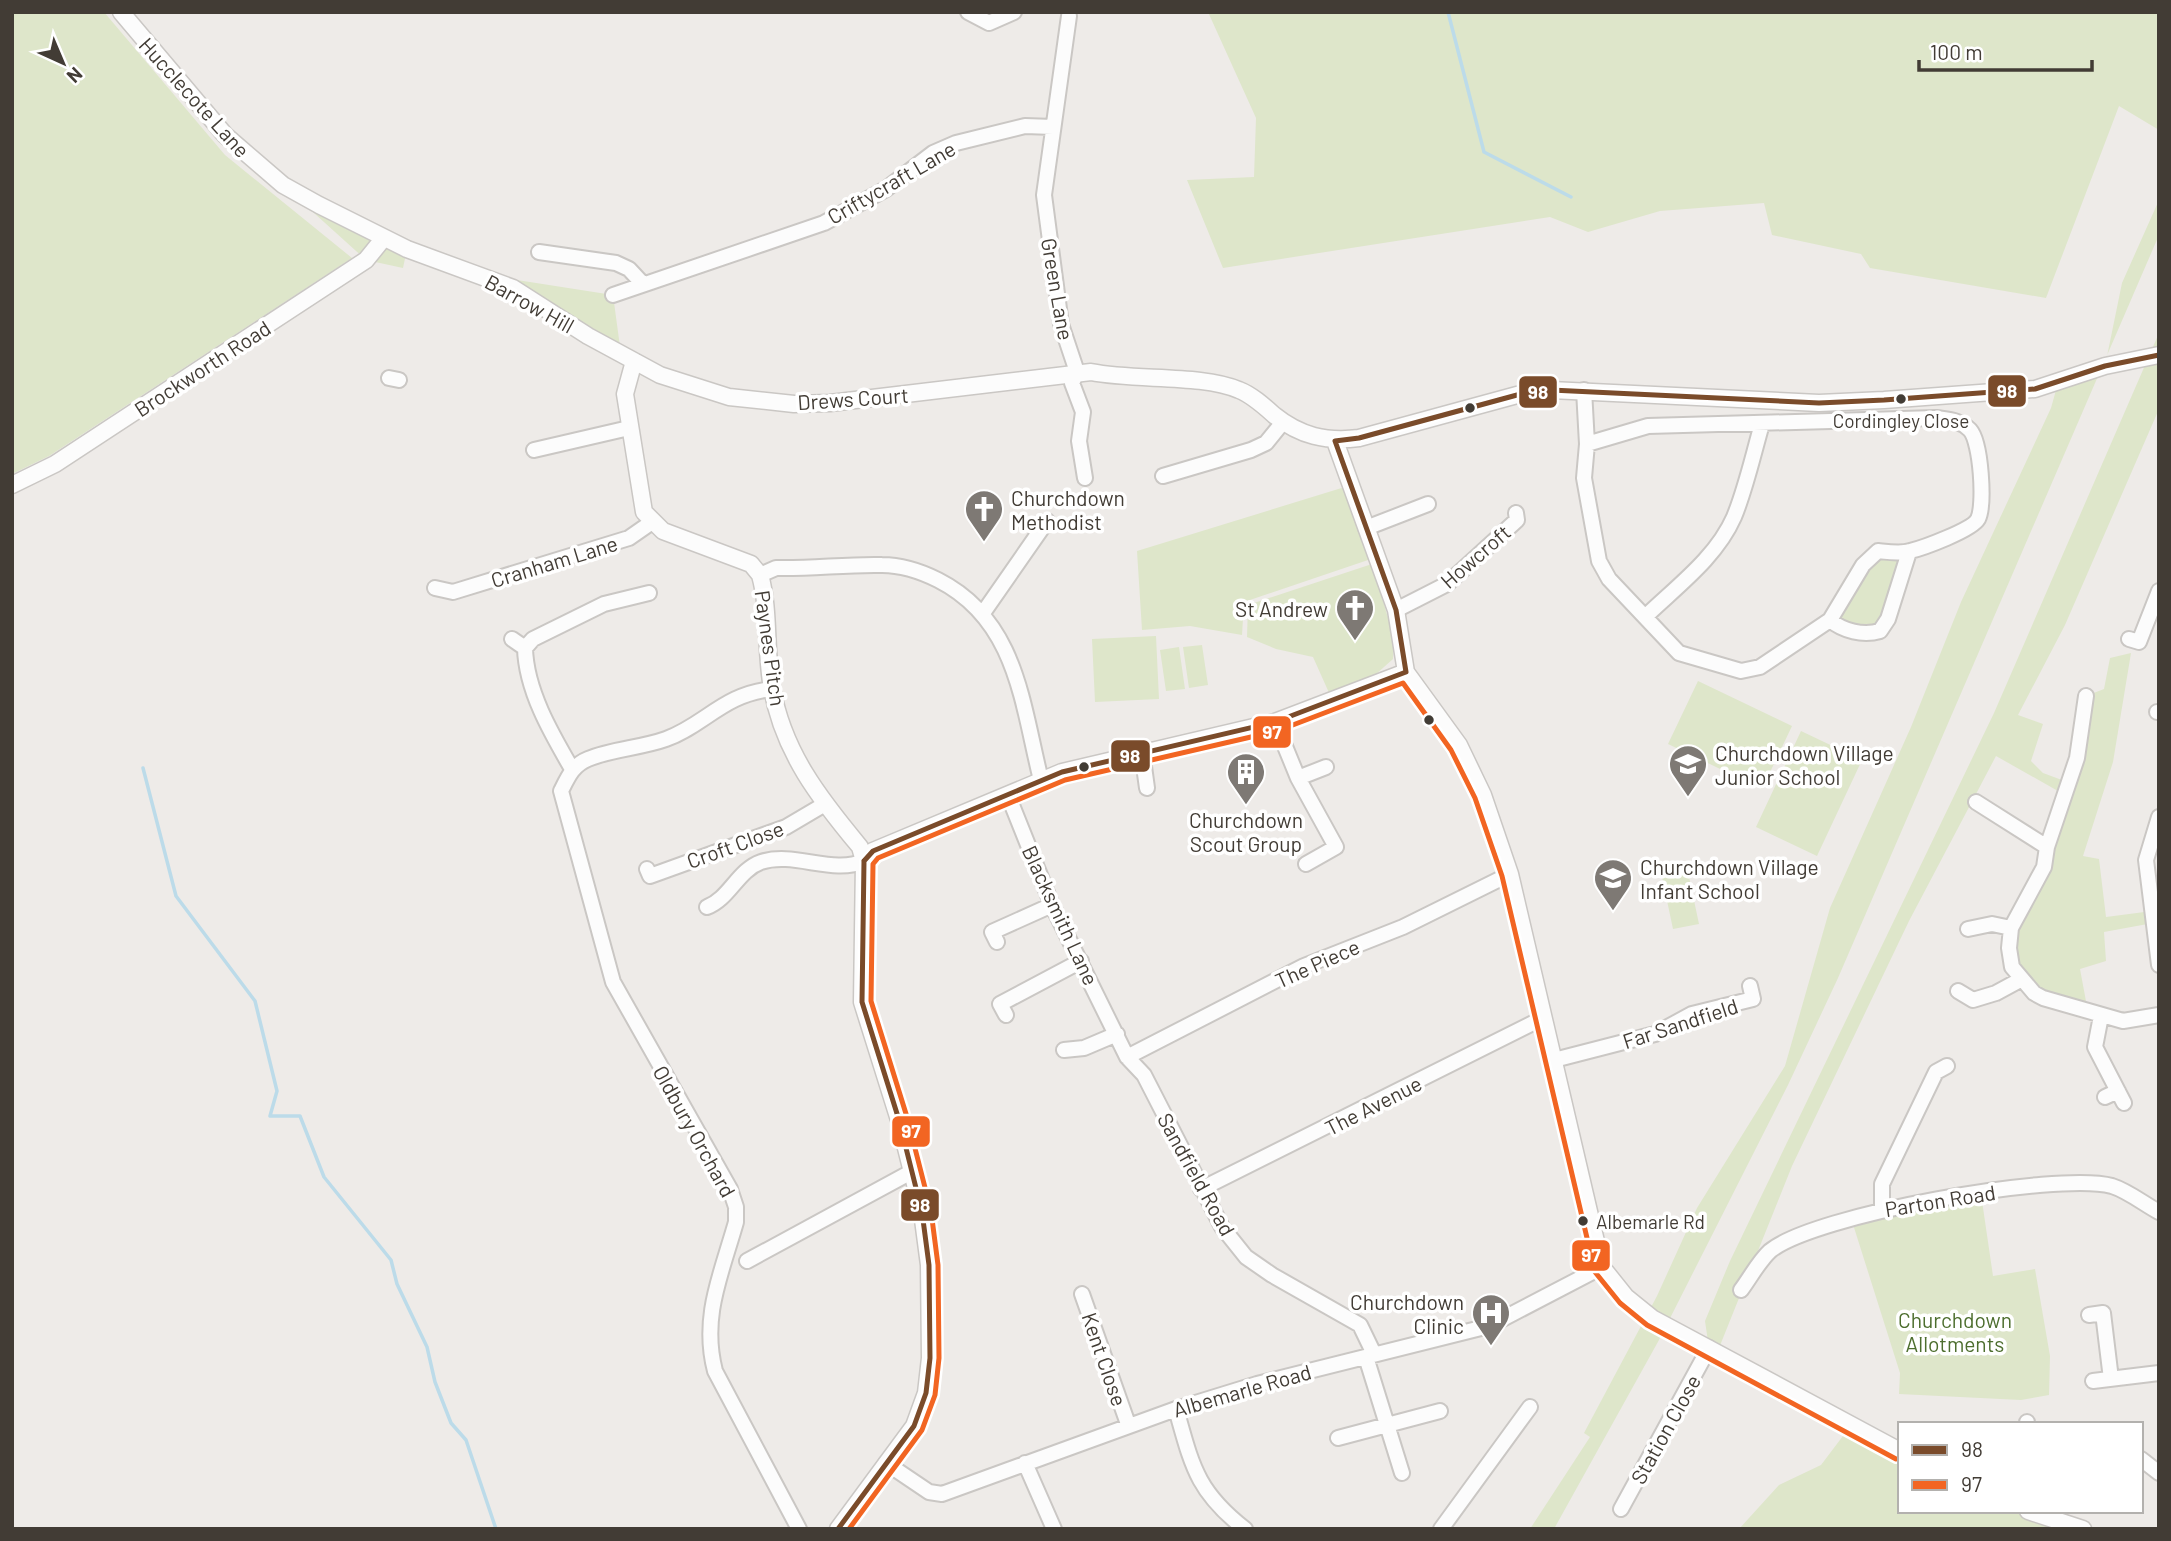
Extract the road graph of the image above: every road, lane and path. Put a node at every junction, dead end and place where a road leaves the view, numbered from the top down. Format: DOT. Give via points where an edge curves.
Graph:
graph roads {
  1 [pos="121,12"];
  2 [pos="968,12"];
  3 [pos="1014,12"];
  4 [pos="1071,13"];
  5 [pos="1053,127"];
  6 [pos="383,239"];
  7 [pos="539,252"];
  8 [pos="643,284"];
  9 [pos="613,295"];
  10 [pos="2159,355"];
  11 [pos="634,361"];
  12 [pos="1077,372"];
  13 [pos="1584,390"];
  14 [pos="1283,422"];
  15 [pos="1762,425"];
  16 [pos="629,428"];
  17 [pos="1335,441"];
  18 [pos="1587,444"];
  19 [pos="534,450"];
  20 [pos="1163,476"];
  21 [pos="1084,478"];
  22 [pos="12,485"];
  23 [pos="1418,502"];
  24 [pos="1519,520"];
  25 [pos="1047,521"];
  26 [pos="652,522"];
  27 [pos="1366,528"];
  28 [pos="1909,552"];
  29 [pos="760,575"];
  30 [pos="637,580"];
  31 [pos="435,588"];
  32 [pos="2159,591"];
  33 [pos="1396,610"];
  34 [pos="983,613"];
  35 [pos="1645,617"];
  36 [pos="1830,620"];
  37 [pos="512,639"];
  38 [pos="2129,639"];
  39 [pos="524,648"];
  40 [pos="1406,672"];
  41 [pos="772,689"];
  42 [pos="2086,696"];
  43 [pos="1275,722"];
  44 [pos="1142,752"];
  45 [pos="1326,767"];
  46 [pos="572,769"];
  47 [pos="1298,778"];
  48 [pos="1041,780"];
  49 [pos="1147,788"];
  50 [pos="1008,795"];
  51 [pos="1976,802"];
  52 [pos="825,804"];
  53 [pos="2159,817"];
  54 [pos="2046,847"];
  55 [pos="864,861"];
  56 [pos="1306,864"];
  57 [pos="647,869"];
  58 [pos="1510,874"];
  59 [pos="1052,905"];
  60 [pos="717,907"];
  61 [pos="2011,928"];
  62 [pos="1968,929"];
  63 [pos="992,932"];
  64 [pos="2157,939"];
  65 [pos="1081,961"];
  66 [pos="2159,965"];
  67 [pos="2020,980"];
  68 [pos="1750,986"];
  69 [pos="1958,991"];
  70 [pos="1001,1005"];
  71 [pos="2159,1015"];
  72 [pos="2101,1016"];
  73 [pos="1543,1018"];
  74 [pos="1117,1034"];
  75 [pos="1064,1050"];
  76 [pos="1128,1057"];
  77 [pos="1554,1060"];
  78 [pos="1947,1066"];
  79 [pos="2115,1097"];
  80 [pos="913,1171"];
  81 [pos="1201,1189"];
  82 [pos="1882,1209"];
  83 [pos="2159,1212"];
  84 [pos="747,1261"];
  85 [pos="1602,1267"];
  86 [pos="1741,1290"];
  87 [pos="1082,1294"];
  88 [pos="2090,1315"];
  89 [pos="1703,1345"];
  90 [pos="1370,1355"];
  91 [pos="2159,1373"];
  92 [pos="2111,1379"];
  93 [pos="2093,1381"];
  94 [pos="1530,1407"];
  95 [pos="1175,1409"];
  96 [pos="1440,1411"];
  97 [pos="1128,1424"];
  98 [pos="1387,1427"];
  99 [pos="1338,1438"];
  100 [pos="1898,1450"];
  101 [pos="2143,1461"];
  102 [pos="886,1463"];
  103 [pos="1025,1463"];
  104 [pos="1402,1473"];
  105 [pos="2159,1473"];
  106 [pos="1621,1509"];
  107 [pos="2034,1513"];
  108 [pos="799,1529"];
  109 [pos="838,1529"];
  110 [pos="1054,1529"];
  111 [pos="1245,1529"];
  112 [pos="1441,1529"];
  113 [pos="2083,1529"];
  1 -- 6 [label="street, Hucclecote Lane" via="197,104 253,161 283,185"];
  2 -- 3 [label="street" via="989,23"];
  4 -- 5 [label="street, Green Lane"];
  5 -- 8 [label="street, Criftycraft Lane" via="1025,126 956,143 824,223"];
  5 -- 12 [label="street, Green Lane" via="1044,195 1060,324"];
  6 -- 11 [label="street, Barrow Hill" via="513,288"];
  6 -- 22 [label="street, Brockworth Road" via="366,260 55,464"];
  7 -- 8 [label="street" via="616,263"];
  8 -- 9 [label="street, Criftycraft Lane"];
  10 -- 13 [label="street" via="2105,366 2035,389 1884,400 1770,401"];
  11 -- 12 [label="street, Drews Court" via="718,394 794,404 874,399"];
  11 -- 16 [label="street" via="625,394"];
  12 -- 14 [label="street" via="1124,379 1216,382 1241,390"];
  12 -- 21 [label="street, Green Lane" via="1072,383 1083,412 1079,441"];
  13 -- 17 [label="street" via="1517,395"];
  13 -- 18 [label="street"];
  14 -- 17 [label="street" via="1312,437"];
  14 -- 20 [label="street" via="1266,443 1251,450"];
  15 -- 18 [label="street" via="1648,426"];
  15 -- 28 [label="street" via="1936,418 1958,421 1971,431 1978,444 1981,509 1977,521"];
  15 -- 35 [label="street" via="1734,517 1722,537 1707,558"];
  16 -- 19 [label="street"];
  16 -- 26 [label="street" via="644,512"];
  17 -- 27 [label="street"];
  18 -- 35 [label="street" via="1584,478 1600,561 1609,579"];
  23 -- 27 [label="street"];
  24 -- 33 [label="street, Howcroft" via="1447,584"];
  25 -- 34 [label="street"];
  26 -- 29 [label="street, Paynes Pitch" via="673,536 751,564"];
  26 -- 31 [label="street, Cranham Lane" via="629,538 453,592"];
  27 -- 33 [label="street"];
  28 -- 36 [label="street" via="1878,551 1863,565"];
  28 -- 36 [label="street" via="1880,632 1838,627"];
  29 -- 34 [label="street" via="776,568 885,565 921,572 947,584"];
  29 -- 41 [label="street, Paynes Pitch"];
  30 -- 39 [label="street" via="645,594 604,604 533,639"];
  32 -- 38 [label="street" via="2138,642"];
  33 -- 40 [label="street"];
  34 -- 48 [label="street" via="1008,651"];
  35 -- 36 [label="street" via="1679,653 1741,671 1760,667"];
  37 -- 39 [label="street"];
  39 -- 46 [label="street" via="547,726"];
  40 -- 43 [label="street"];
  40 -- 58 [label="street" via="1459,745 1483,795"];
  41 -- 46 [label="street" via="753,691 716,708 668,738 587,759"];
  41 -- 52 [label="street, Paynes Pitch" via="788,743"];
  42 -- 54 [label="street" via="2077,758"];
  43 -- 44 [label="street"];
  43 -- 47 [label="street"];
  44 -- 48 [label="street"];
  44 -- 49 [label="street"];
  45 -- 47 [label="street"];
  46 -- 108 [label="street, Oldbury Orchard" via="561,791 614,982 736,1207 709,1320 708,1345 715,1371"];
  47 -- 56 [label="street" via="1336,847"];
  48 -- 50 [label="street"];
  50 -- 55 [label="street" via="873,851"];
  50 -- 59 [label="street, Blacksmith Lane"];
  51 -- 54 [label="street"];
  52 -- 55 [label="street, Paynes Pitch" via="860,847"];
  52 -- 57 [label="street, Croft Close" via="786,827 650,876"];
  53 -- 64 [label="street" via="2146,860"];
  54 -- 61 [label="street" via="2044,867"];
  55 -- 60 [label="street" via="852,866 761,862 747,871"];
  55 -- 80 [label="street" via="862,1002"];
  58 -- 73 [label="street"];
  58 -- 76 [label="street, The Piece" via="1403,927 1304,966"];
  59 -- 63 [label="street"];
  59 -- 65 [label="street, Blacksmith Lane"];
  61 -- 62 [label="street" via="1992,924"];
  61 -- 67 [label="street" via="2012,967"];
  64 -- 66 [label="street"];
  65 -- 70 [label="street"];
  65 -- 74 [label="street, Blacksmith Lane"];
  67 -- 69 [label="street" via="1973,1000"];
  67 -- 72 [label="street" via="2034,993"];
  68 -- 77 [label="street, Far Sandfield" via="1753,999 1692,1014 1655,1034"];
  71 -- 72 [label="street" via="2123,1021"];
  72 -- 79 [label="street" via="2095,1047"];
  73 -- 77 [label="street"];
  73 -- 81 [label="street, The Avenue"];
  74 -- 75 [label="street" via="1084,1048"];
  74 -- 76 [label="street, Blacksmith Lane"];
  76 -- 81 [label="street, Sandfield Road" via="1144,1076"];
  77 -- 85 [label="street"];
  78 -- 82 [label="street" via="1936,1072 1882,1184"];
  80 -- 84 [label="street"];
  80 -- 102 [label="street" via="929,1265 930,1358 926,1393 914,1426"];
  81 -- 90 [label="street, Sandfield Road" via="1222,1227 1246,1256 1360,1325"];
  82 -- 83 [label="street, Parton Road" via="2055,1182 2112,1186"];
  82 -- 86 [label="street, Parton Road" via="1821,1228 1770,1251"];
  85 -- 89 [label="street" via="1626,1297"];
  85 -- 90 [label="street, Albemarle Road" via="1489,1326"];
  87 -- 97 [label="street, Kent Close"];
  88 -- 92 [label="street" via="2103,1313"];
  89 -- 100 [label="street"];
  89 -- 106 [label="street, Station Close"];
  90 -- 95 [label="street, Albemarle Road"];
  90 -- 98 [label="street, Sandfield Road"];
  91 -- 92 [label="street"];
  92 -- 93 [label="street"];
  94 -- 112 [label="street"];
  95 -- 97 [label="street, Albemarle Road"];
  95 -- 111 [label="street" via="1203,1490"];
  96 -- 98 [label="street"];
  97 -- 103 [label="street, Albemarle Road"];
  98 -- 99 [label="street"];
  98 -- 104 [label="street, Sandfield Road"];
  101 -- 105 [label="street"];
  102 -- 103 [label="street, Albemarle Road" via="929,1492 942,1494"];
  102 -- 109 [label="street"];
  103 -- 110 [label="street"];
  107 -- 113 [label="street"];
}
